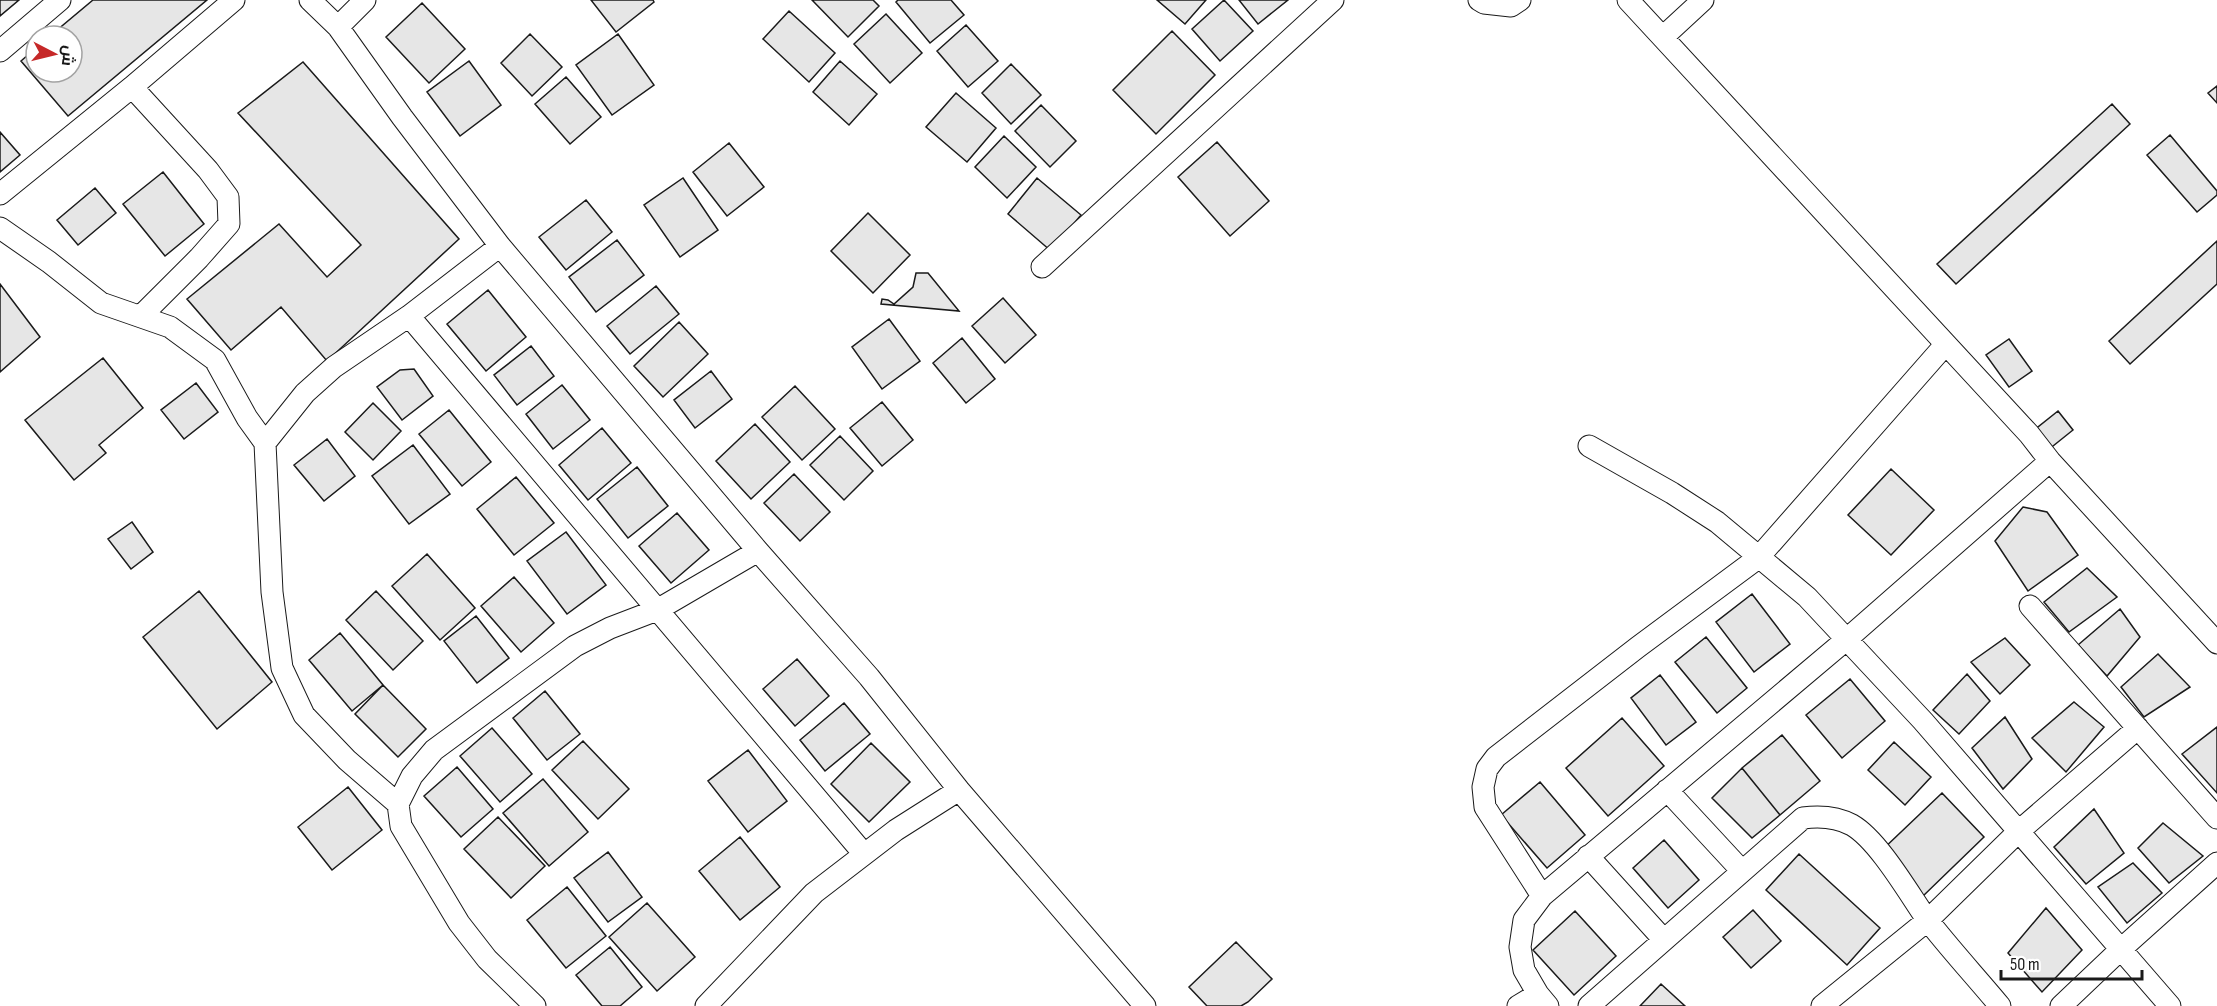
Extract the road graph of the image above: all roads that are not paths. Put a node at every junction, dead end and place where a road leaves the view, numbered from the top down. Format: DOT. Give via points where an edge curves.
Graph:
graph roads {
  1 [pos="60,0"];
  2 [pos="234,0"];
  3 [pos="310,0"];
  4 [pos="365,0"];
  5 [pos="1333,0"];
  6 [pos="1479,0"];
  7 [pos="1520,0"];
  8 [pos="1628,0"];
  9 [pos="1703,0"];
  10 [pos="338,27"];
  11 [pos="1663,37"];
  12 [pos="0,51"];
  13 [pos="132,87"];
  14 [pos="0,194"];
  15 [pos="0,228"];
  16 [pos="500,246"];
  17 [pos="1042,267"];
  18 [pos="141,316"];
  19 [pos="409,316"];
  20 [pos="1945,345"];
  21 [pos="265,443"];
  22 [pos="1589,446"];
  23 [pos="2050,460"];
  24 [pos="758,551"];
  25 [pos="1758,558"];
  26 [pos="2030,606"];
  27 [pos="657,610"];
  28 [pos="1847,639"];
  29 [pos="2217,643"];
  30 [pos="2138,728"];
  31 [pos="959,790"];
  32 [pos="1667,790"];
  33 [pos="398,804"];
  34 [pos="2217,818"];
  35 [pos="2019,831"];
  36 [pos="864,854"];
  37 [pos="1588,856"];
  38 [pos="2217,863"];
  39 [pos="1742,871"];
  40 [pos="1542,896"];
  41 [pos="1928,920"];
  42 [pos="1664,940"];
  43 [pos="2120,950"];
  44 [pos="1543,1000"];
  45 [pos="535,1006"];
  46 [pos="706,1006"];
  47 [pos="1145,1006"];
  48 [pos="1518,1006"];
  49 [pos="1589,1006"];
  50 [pos="1822,1006"];
  51 [pos="2000,1006"];
  52 [pos="2061,1006"];
  53 [pos="2170,1006"];
  1 -- 12 [label="street"];
  2 -- 13 [label="street"];
  3 -- 10 [label="street"];
  4 -- 10 [label="street"];
  5 -- 17 [label="street"];
  6 -- 7 [label="street" via="1511,6"];
  8 -- 11 [label="street"];
  9 -- 11 [label="street"];
  10 -- 16 [label="street"];
  11 -- 20 [label="street"];
  13 -- 14 [label="street"];
  13 -- 18 [label="street" via="228,197 230,224"];
  15 -- 18 [label="street" via="101,303"];
  16 -- 19 [label="street"];
  16 -- 24 [label="street"];
  18 -- 21 [label="street" via="170,327 215,360"];
  19 -- 21 [label="street" via="334,367"];
  19 -- 27 [label="street"];
  20 -- 23 [label="street"];
  20 -- 25 [label="street"];
  21 -- 33 [label="street" via="272,592 282,668 303,715"];
  22 -- 25 [label="street" via="1717,522"];
  23 -- 28 [label="street"];
  23 -- 29 [label="street"];
  24 -- 27 [label="street"];
  24 -- 31 [label="street" via="869,677"];
  25 -- 28 [label="street" via="1807,597"];
  25 -- 40 [label="street" via="1496,757 1487,769 1483,787 1485,807"];
  26 -- 30 [label="street"];
  27 -- 33 [label="street" via="575,646 434,750 412,776"];
  27 -- 36 [label="street"];
  28 -- 32 [label="street"];
  28 -- 35 [label="street"];
  30 -- 34 [label="street"];
  30 -- 35 [label="street"];
  31 -- 36 [label="street"];
  31 -- 47 [label="street"];
  32 -- 37 [label="street"];
  32 -- 39 [label="street"];
  33 -- 45 [label="street" via="401,826 459,923 487,959"];
  35 -- 41 [label="street"];
  35 -- 43 [label="street"];
  36 -- 46 [label="street" via="814,893"];
  37 -- 40 [label="street"];
  37 -- 42 [label="street"];
  38 -- 43 [label="street"];
  39 -- 41 [label="street" via="1803,818 1818,816 1843,821 1880,852"];
  39 -- 42 [label="street"];
  40 -- 44 [label="street" via="1524,920 1520,947 1524,970"];
  41 -- 50 [label="street"];
  41 -- 51 [label="street"];
  42 -- 49 [label="street"];
  43 -- 52 [label="street"];
  43 -- 53 [label="street"];
  44 -- 48 [label="street"];
}
